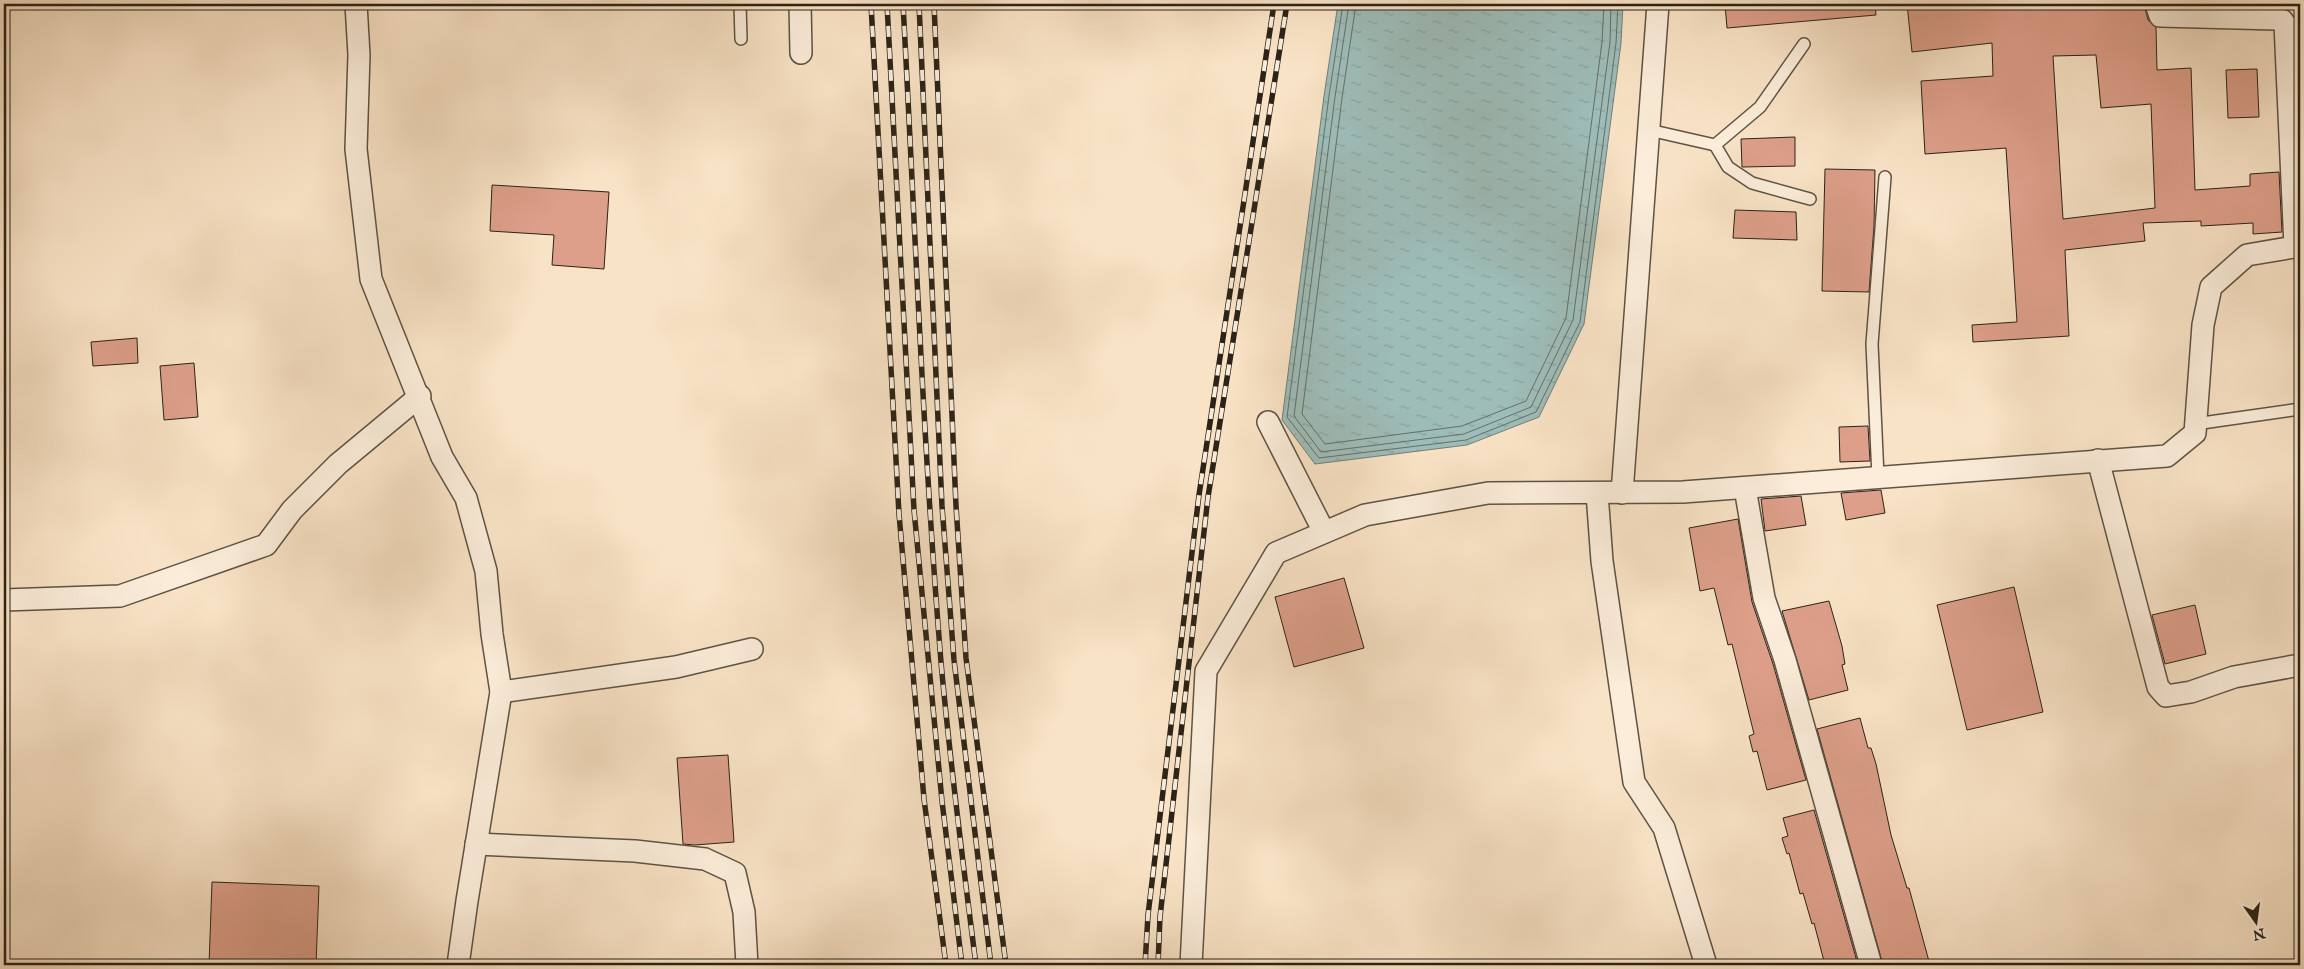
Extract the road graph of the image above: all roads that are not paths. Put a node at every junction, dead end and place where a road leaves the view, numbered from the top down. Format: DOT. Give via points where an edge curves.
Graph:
graph roads {
  1 [pos="356,4"];
  2 [pos="740,4"];
  3 [pos="800,4"];
  4 [pos="1658,4"];
  5 [pos="2156,4"];
  6 [pos="741,39"];
  7 [pos="1804,44"];
  8 [pos="801,54"];
  9 [pos="1648,130"];
  10 [pos="1715,144"];
  11 [pos="1885,177"];
  12 [pos="1810,199"];
  13 [pos="2297,246"];
  14 [pos="420,396"];
  15 [pos="2300,409"];
  16 [pos="1268,422"];
  17 [pos="2195,424"];
  18 [pos="2098,460"];
  19 [pos="1878,478"];
  20 [pos="1745,488"];
  21 [pos="1596,493"];
  22 [pos="1622,493"];
  23 [pos="1324,532"];
  24 [pos="4,600"];
  25 [pos="752,648"];
  26 [pos="2300,665"];
  27 [pos="501,692"];
  28 [pos="476,844"];
  29 [pos="458,965"];
  30 [pos="747,965"];
  31 [pos="1191,965"];
  32 [pos="1706,965"];
  33 [pos="1871,965"];
  1 -- 14 [label="street" via="360,55 356,149 371,279"];
  2 -- 6 [label="lane"];
  3 -- 8 [label="street"];
  4 -- 9 [label="street"];
  5 -- 13 [label="street" via="2160,16 2276,19 2285,24"];
  7 -- 10 [label="lane" via="1760,106"];
  9 -- 10 [label="lane"];
  9 -- 22 [label="street"];
  10 -- 12 [label="lane" via="1728,167 1752,182"];
  11 -- 19 [label="lane" via="1872,344"];
  13 -- 17 [label="street" via="2247,255 2211,287 2203,325"];
  14 -- 24 [label="street" via="338,464 292,510 266,545 120,596"];
  14 -- 27 [label="street" via="442,457 466,498 486,571"];
  15 -- 17 [label="lane"];
  16 -- 23 [label="street"];
  17 -- 18 [label="street" via="2194,433 2167,456"];
  18 -- 19 [label="street"];
  18 -- 26 [label="street" via="2158,687 2166,696 2191,692 2234,677"];
  19 -- 20 [label="street"];
  20 -- 22 [label="street"];
  20 -- 33 [label="street" via="1764,598 1785,660"];
  21 -- 22 [label="street"];
  21 -- 23 [label="street" via="1488,493 1365,515"];
  21 -- 32 [label="street" via="1602,560 1634,782 1664,828"];
  23 -- 31 [label="street" via="1276,553 1206,671"];
  25 -- 27 [label="street" via="676,667"];
  27 -- 28 [label="street"];
  28 -- 29 [label="street"];
  28 -- 30 [label="street" via="635,851 705,859 735,873 744,912"];
}
